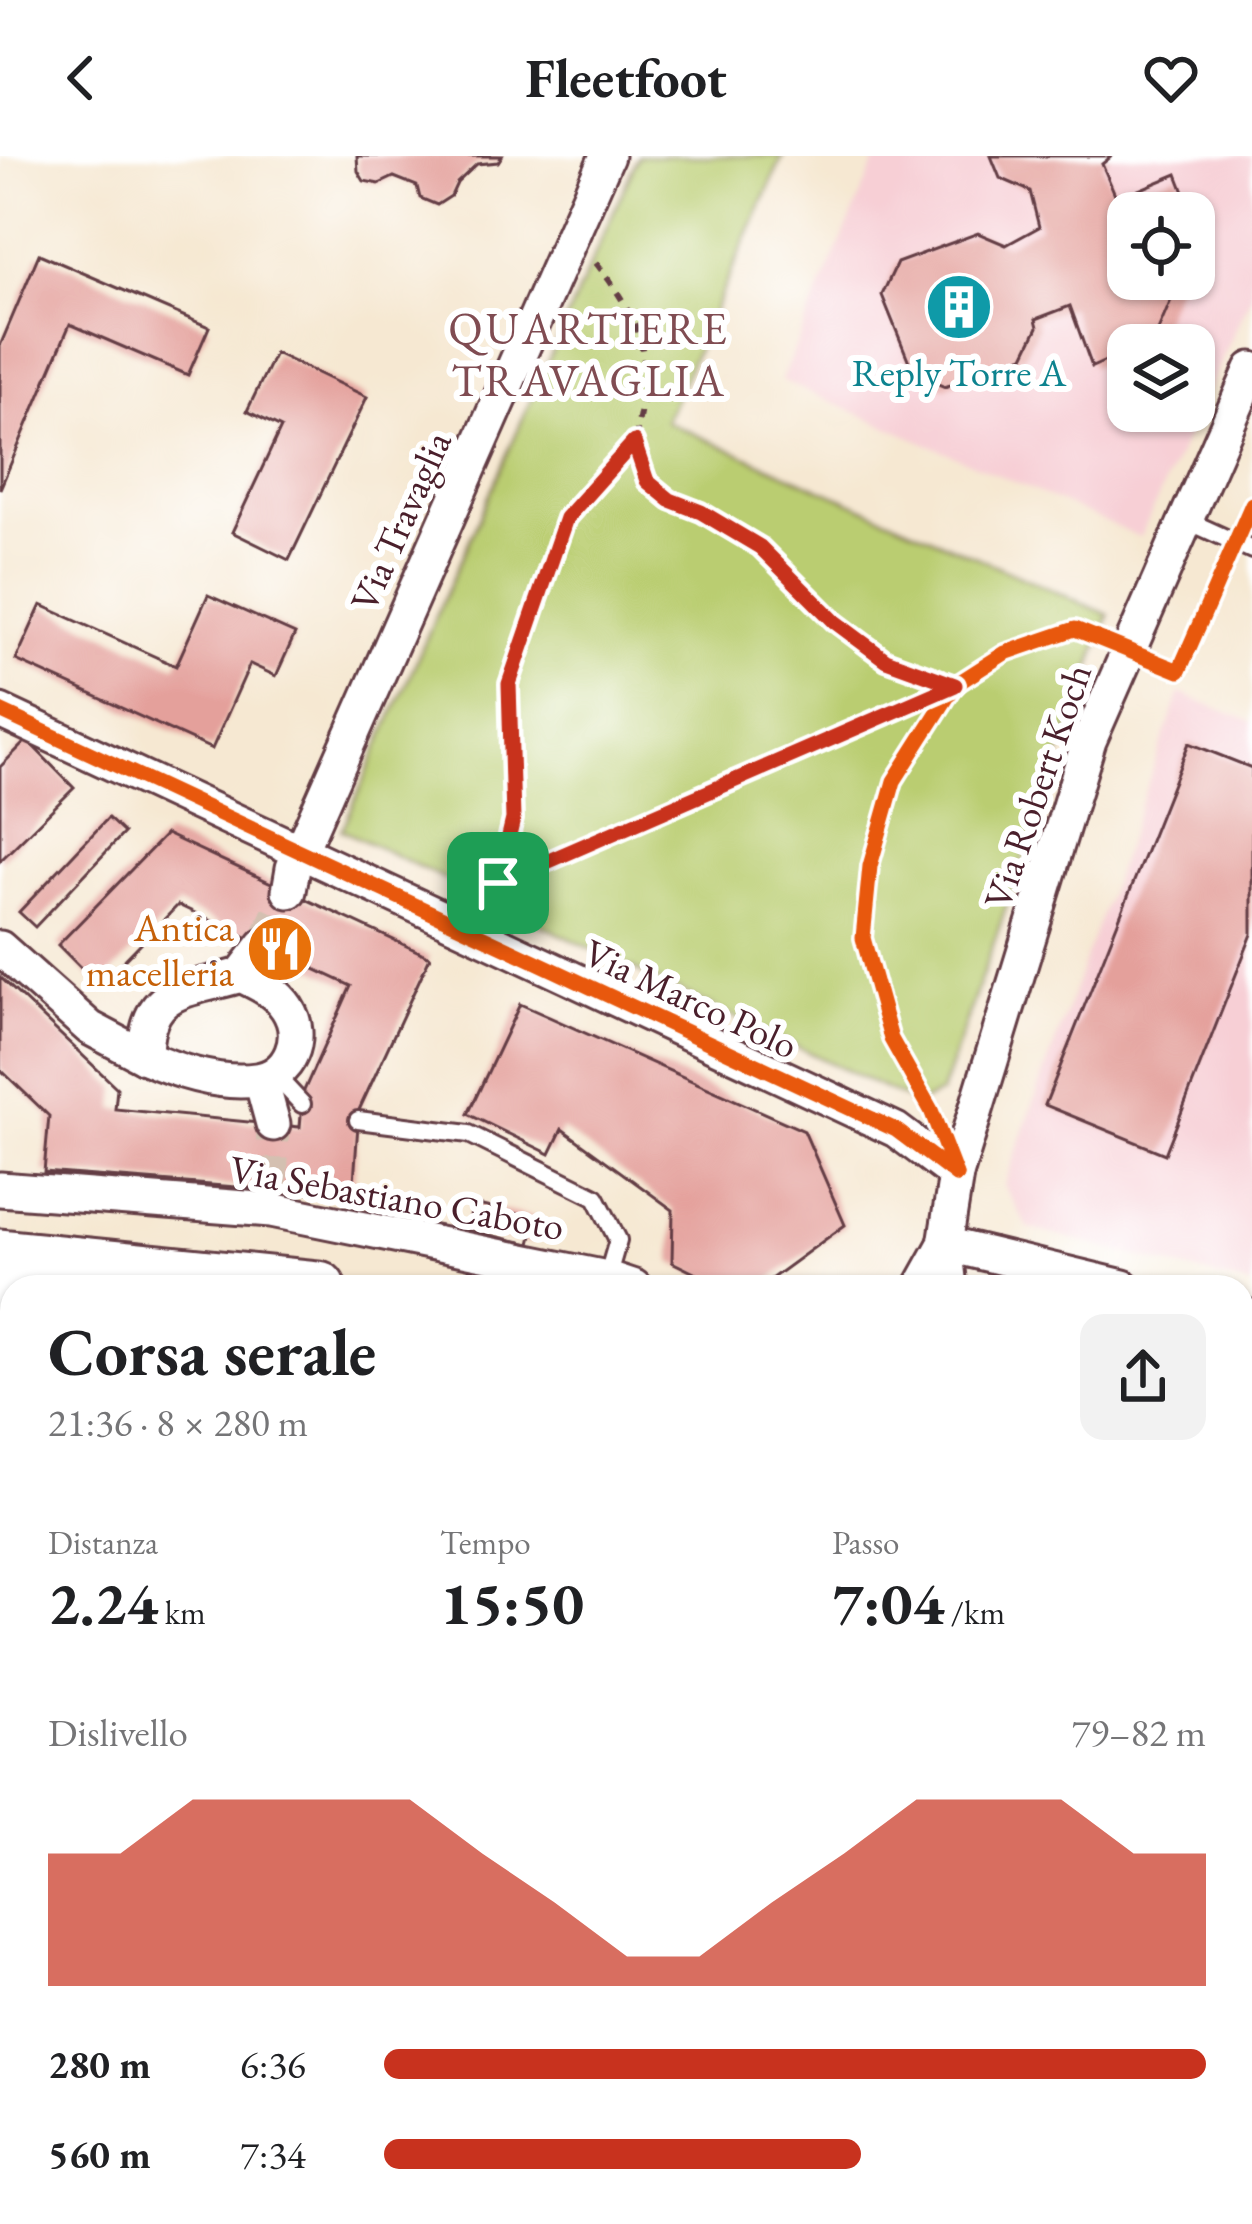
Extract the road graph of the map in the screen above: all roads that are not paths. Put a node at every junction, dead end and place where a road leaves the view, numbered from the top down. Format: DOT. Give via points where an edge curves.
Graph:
graph roads {
  1 [pos="607,156"];
  2 [pos="1252,369"];
  3 [pos="1186,520"];
  4 [pos="1252,550"];
  5 [pos="0,711"];
  6 [pos="299,854"];
  7 [pos="289,891"];
  8 [pos="264,945"];
  9 [pos="0,948"];
  10 [pos="241,975"];
  11 [pos="145,1057"];
  12 [pos="267,1077"];
  13 [pos="302,1104"];
  14 [pos="358,1120"];
  15 [pos="273,1124"];
  16 [pos="956,1175"];
  17 [pos="0,1190"];
  18 [pos="945,1244"];
  19 [pos="0,1256"];
  20 [pos="196,1275"];
  21 [pos="591,1275"];
  22 [pos="620,1275"];
  23 [pos="928,1275"];
  24 [pos="949,1275"];
  25 [pos="1073,1275"];
  1 -- 6 [label="street, Via Travaglia"];
  2 -- 3 [label="street, Via Robert Koch"];
  3 -- 4 [label="lane"];
  3 -- 16 [label="street, Via Robert Koch" via="1088,741"];
  5 -- 6 [label="street, Via Marco Polo"];
  6 -- 7 [label="street, Via Travaglia"];
  6 -- 16 [label="street, Via Marco Polo" via="896,1130"];
  8 -- 10 [label="street"];
  9 -- 11 [label="street" via="90,1028"];
  10 -- 11 [label="street" via="158,1004 145,1029"];
  10 -- 12 [label="street" via="270,990 292,1018 294,1052"];
  11 -- 12 [label="street" via="223,1079"];
  12 -- 13 [label="lane"];
  12 -- 15 [label="street"];
  14 -- 22 [label="lane" via="469,1134 596,1197 618,1240"];
  16 -- 18 [label="street, Via Robert Koch"];
  17 -- 21 [label="street, Via Sebastiano Caboto" via="271,1201"];
  18 -- 23 [label="street, Via Robert Koch"];
  18 -- 24 [label="street, Via Robert Koch"];
  18 -- 25 [label="street"];
  19 -- 20 [label="main road"];
}
